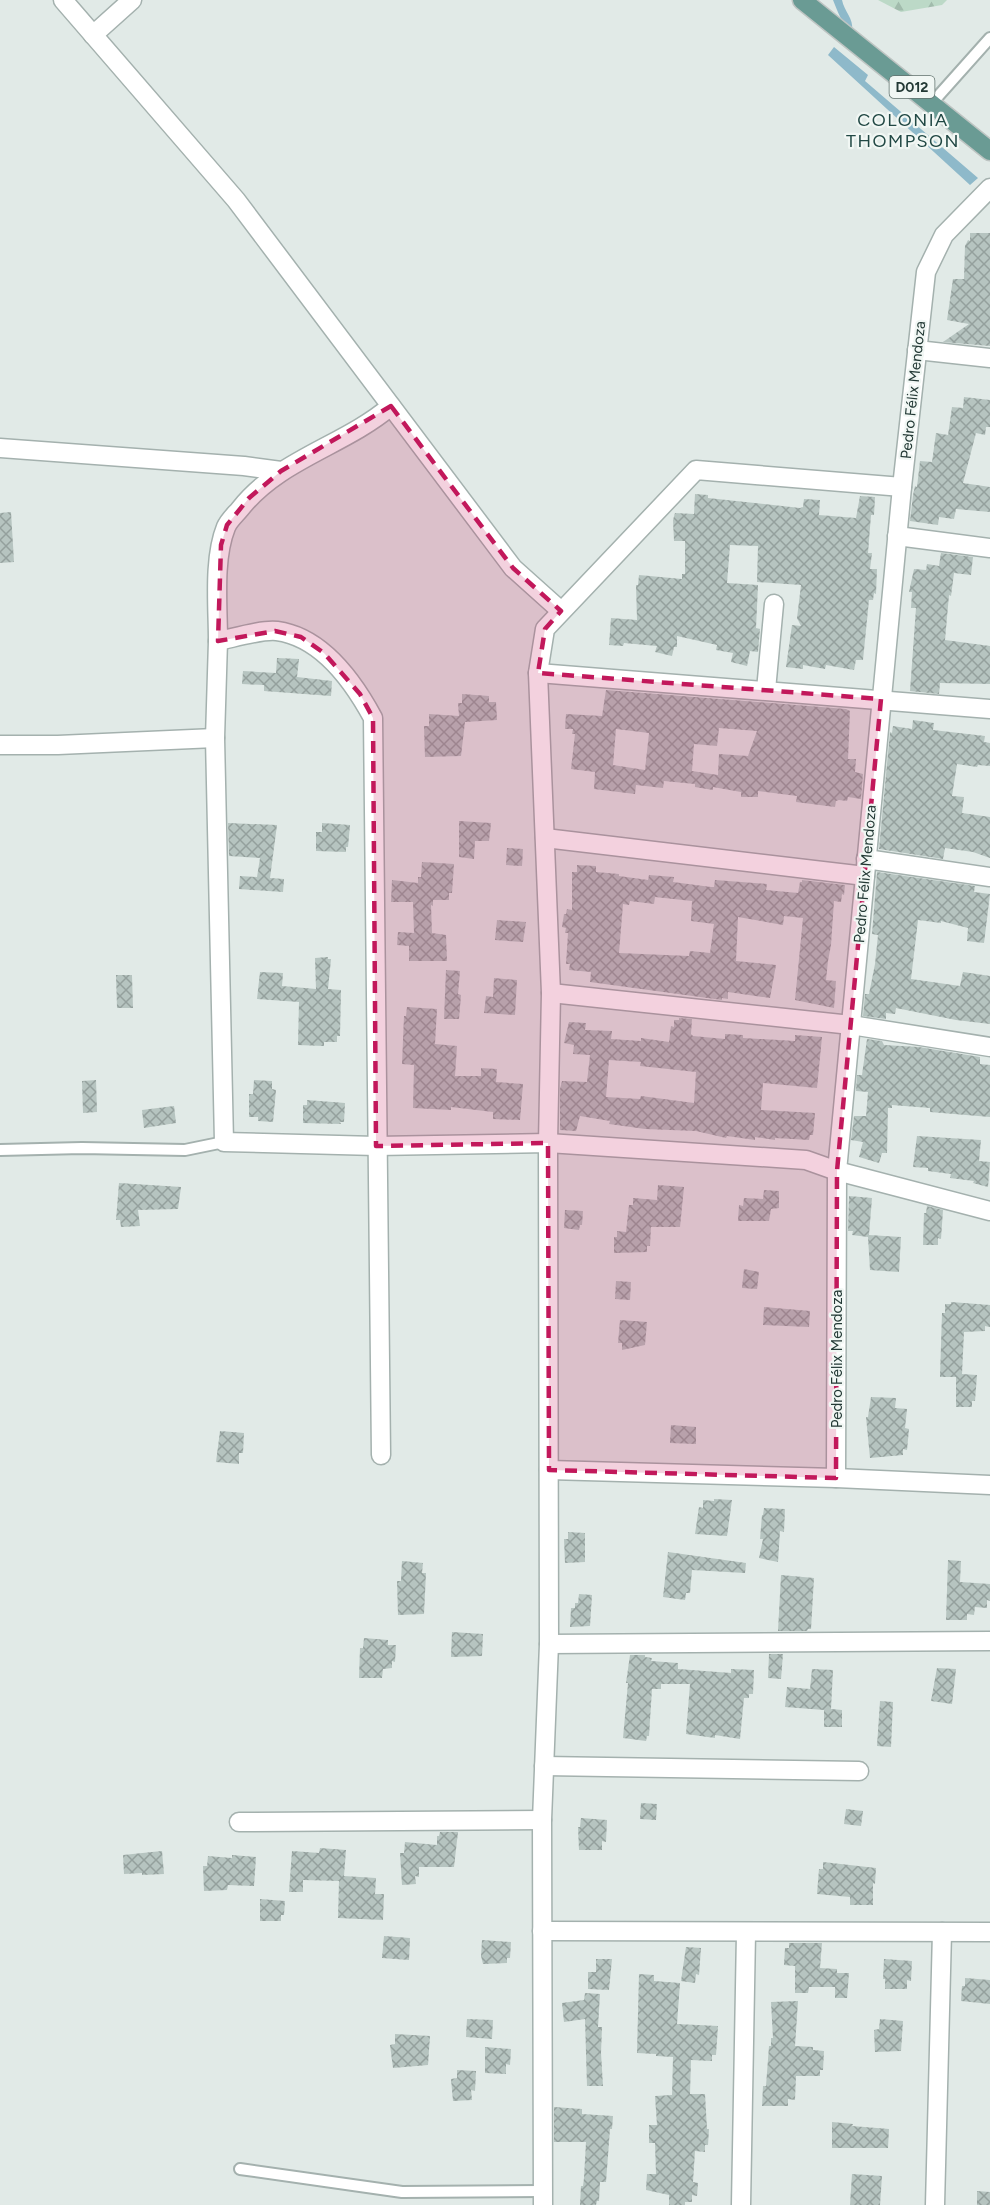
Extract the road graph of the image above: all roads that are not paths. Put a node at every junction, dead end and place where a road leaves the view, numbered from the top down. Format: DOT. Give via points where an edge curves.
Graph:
graph roads {
  1 [pos="63,0"];
  2 [pos="132,0"];
  3 [pos="802,0"];
  4 [pos="93,34"];
  5 [pos="990,38"];
  6 [pos="932,103"];
  7 [pos="990,151"];
  8 [pos="990,188"];
  9 [pos="917,350"];
  10 [pos="990,358"];
  11 [pos="391,406"];
  12 [pos="0,448"];
  13 [pos="281,471"];
  14 [pos="902,487"];
  15 [pos="897,536"];
  16 [pos="990,548"];
  17 [pos="774,604"];
  18 [pos="561,611"];
  19 [pos="218,641"];
  20 [pos="538,673"];
  21 [pos="766,690"];
  22 [pos="881,699"];
  23 [pos="990,709"];
  24 [pos="215,738"];
  25 [pos="0,745"];
  26 [pos="545,838"];
  27 [pos="865,867"];
  28 [pos="990,877"];
  29 [pos="551,993"];
  30 [pos="851,1024"];
  31 [pos="990,1047"];
  32 [pos="224,1142"];
  33 [pos="548,1143"];
  34 [pos="376,1146"];
  35 [pos="0,1150"];
  36 [pos="837,1171"];
  37 [pos="990,1211"];
  38 [pos="381,1455"];
  39 [pos="549,1470"];
  40 [pos="836,1478"];
  41 [pos="990,1485"];
  42 [pos="990,1641"];
  43 [pos="549,1644"];
  44 [pos="544,1766"];
  45 [pos="859,1771"];
  46 [pos="542,1820"];
  47 [pos="239,1822"];
  48 [pos="542,1931"];
  49 [pos="942,1932"];
  50 [pos="990,1932"];
  51 [pos="746,1933"];
  52 [pos="240,2169"];
  53 [pos="542,2198"];
  54 [pos="741,2205"];
  55 [pos="935,2205"];
  1 -- 4 [label="street"];
  2 -- 4 [label="street"];
  3 -- 6 [label="main road, D012"];
  4 -- 11 [label="street" via="236,201"];
  5 -- 6 [label="lane"];
  6 -- 7 [label="main road, D012"];
  8 -- 9 [label="street, Pedro Félix Mendoza" via="944,235 926,272"];
  9 -- 10 [label="street"];
  9 -- 14 [label="street, Pedro Félix Mendoza"];
  11 -- 13 [label="street"];
  11 -- 18 [label="street" via="513,568"];
  12 -- 13 [label="street"];
  13 -- 19 [label="street" via="249,498 227,525 218,581"];
  14 -- 15 [label="street, Pedro Félix Mendoza"];
  14 -- 18 [label="street" via="696,470"];
  15 -- 16 [label="street"];
  15 -- 22 [label="street, Pedro Félix Mendoza"];
  17 -- 21 [label="street"];
  18 -- 20 [label="street" via="545,628"];
  19 -- 24 [label="street"];
  19 -- 34 [label="street" via="275,631 301,637 324,653 360,694 373,718"];
  20 -- 21 [label="street"];
  20 -- 26 [label="street"];
  21 -- 22 [label="street"];
  22 -- 23 [label="street"];
  22 -- 27 [label="street, Pedro Félix Mendoza"];
  24 -- 25 [label="street"];
  24 -- 32 [label="street"];
  26 -- 27 [label="street"];
  26 -- 29 [label="street"];
  27 -- 28 [label="street"];
  27 -- 30 [label="street, Pedro Félix Mendoza"];
  29 -- 30 [label="street"];
  29 -- 33 [label="street"];
  30 -- 31 [label="street"];
  30 -- 36 [label="street, Pedro Félix Mendoza"];
  32 -- 34 [label="street"];
  32 -- 35 [label="lane" via="185,1150"];
  33 -- 34 [label="street"];
  33 -- 36 [label="street" via="806,1160"];
  33 -- 39 [label="street"];
  34 -- 38 [label="street"];
  36 -- 37 [label="street"];
  36 -- 40 [label="street, Pedro Félix Mendoza"];
  39 -- 40 [label="street"];
  39 -- 43 [label="street"];
  40 -- 41 [label="street"];
  42 -- 43 [label="street"];
  43 -- 44 [label="street"];
  44 -- 45 [label="street"];
  44 -- 46 [label="street"];
  46 -- 47 [label="street"];
  46 -- 48 [label="street"];
  48 -- 51 [label="street"];
  48 -- 53 [label="street"];
  49 -- 50 [label="street"];
  49 -- 51 [label="street"];
  49 -- 55 [label="street"];
  51 -- 54 [label="street"];
  52 -- 53 [label="lane" via="402,2192"];
}
